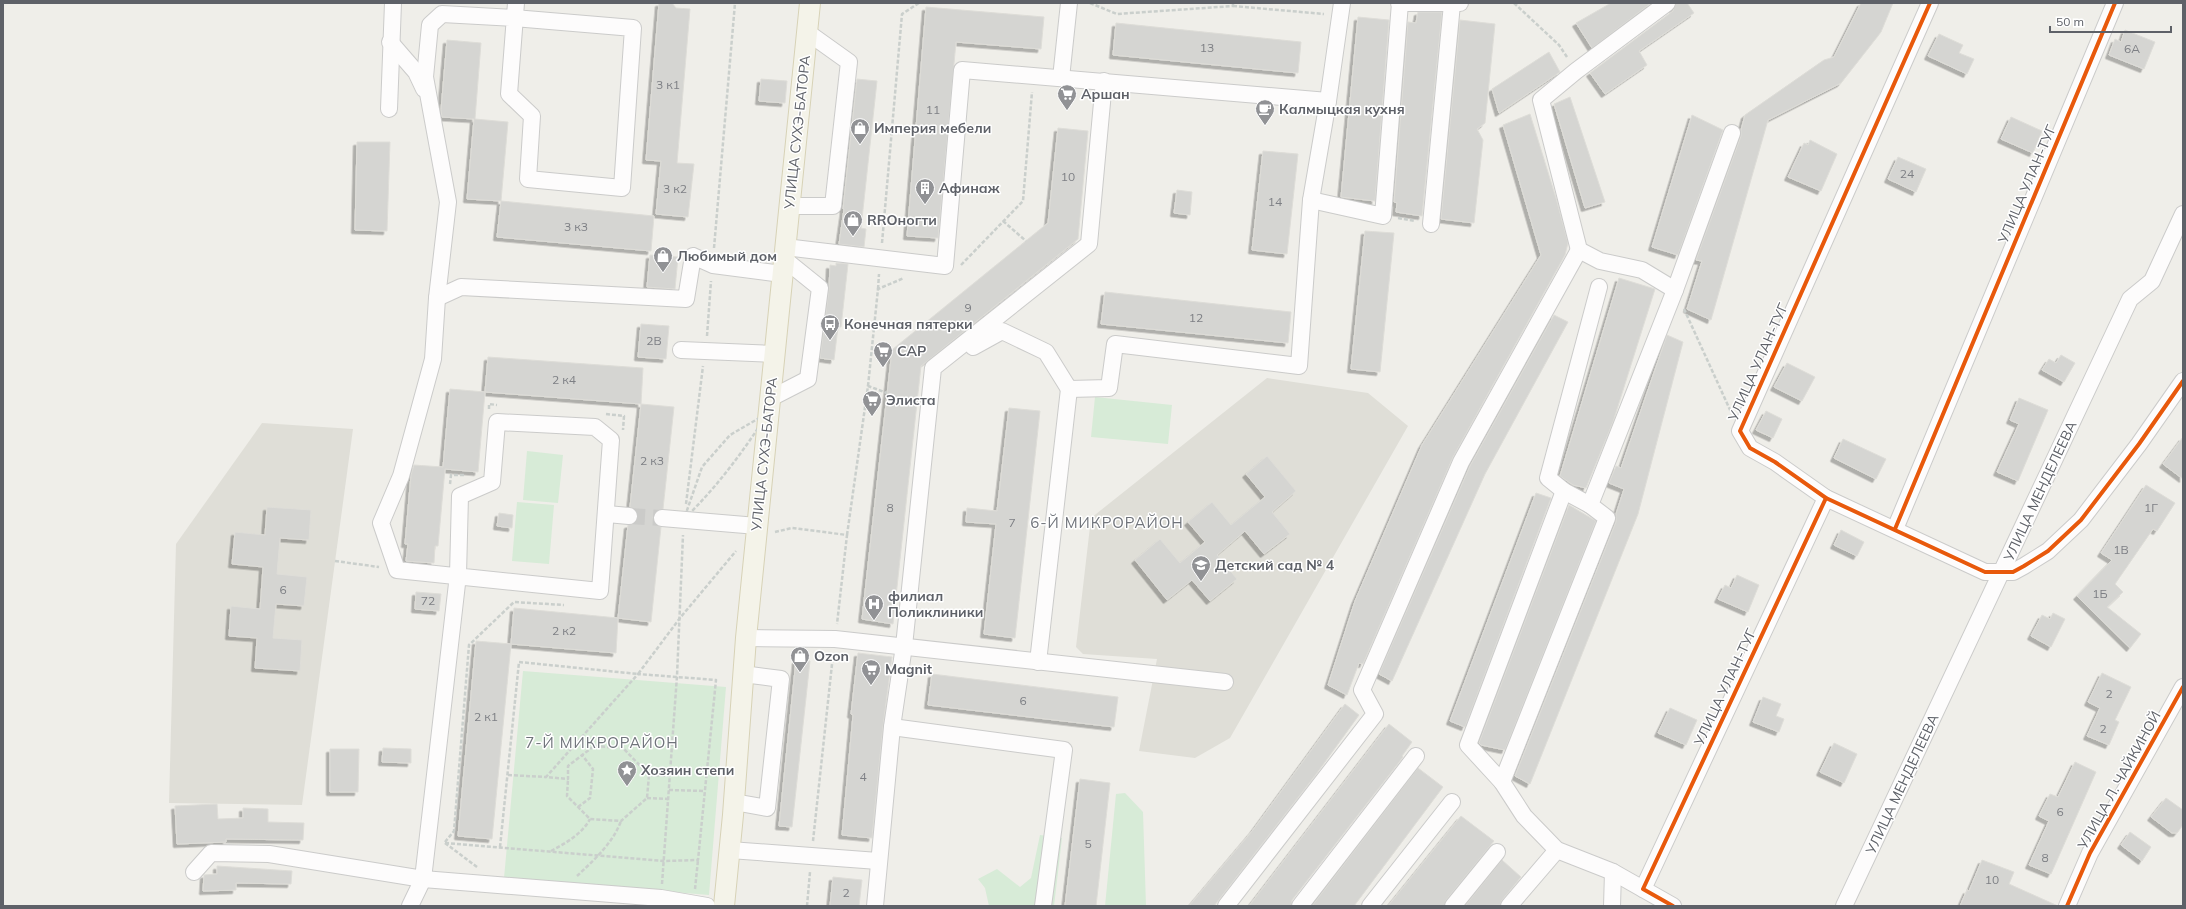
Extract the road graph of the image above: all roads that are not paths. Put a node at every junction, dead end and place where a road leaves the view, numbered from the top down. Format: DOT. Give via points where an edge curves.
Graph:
graph roads {
  1 [pos="393,3"];
  2 [pos="810,3"];
  3 [pos="1070,3"];
  4 [pos="1400,3"];
  5 [pos="1667,3"];
  6 [pos="1930,3"];
  7 [pos="2115,3"];
  8 [pos="1456,4"];
  9 [pos="1341,9"];
  10 [pos="515,10"];
  11 [pos="807,32"];
  12 [pos="390,42"];
  13 [pos="1061,78"];
  14 [pos="1104,82"];
  15 [pos="428,97"];
  16 [pos="1328,101"];
  17 [pos="388,110"];
  18 [pos="1732,133"];
  19 [pos="1311,200"];
  20 [pos="789,206"];
  21 [pos="2183,214"];
  22 [pos="1431,224"];
  23 [pos="1579,250"];
  24 [pos="784,260"];
  25 [pos="1599,288"];
  26 [pos="1675,290"];
  27 [pos="437,298"];
  28 [pos="681,350"];
  29 [pos="774,354"];
  30 [pos="933,368"];
  31 [pos="2183,381"];
  32 [pos="1069,389"];
  33 [pos="769,406"];
  34 [pos="1564,492"];
  35 [pos="1826,498"];
  36 [pos="1590,505"];
  37 [pos="606,514"];
  38 [pos="629,516"];
  39 [pos="662,518"];
  40 [pos="1895,529"];
  41 [pos="756,531"];
  42 [pos="2003,571"];
  43 [pos="458,575"];
  44 [pos="746,638"];
  45 [pos="904,646"];
  46 [pos="1038,662"];
  47 [pos="743,674"];
  48 [pos="1225,682"];
  49 [pos="2183,687"];
  50 [pos="892,727"];
  51 [pos="1416,756"];
  52 [pos="1502,782"];
  53 [pos="734,802"];
  54 [pos="1452,802"];
  55 [pos="730,850"];
  56 [pos="1557,850"];
  57 [pos="1497,852"];
  58 [pos="878,861"];
  59 [pos="194,872"];
  60 [pos="1613,872"];
  61 [pos="423,879"];
  62 [pos="1643,890"];
  63 [pos="700,905"];
  64 [pos="410,906"];
  65 [pos="724,906"];
  66 [pos="875,906"];
  67 [pos="1042,906"];
  68 [pos="1226,906"];
  69 [pos="1300,906"];
  70 [pos="1370,906"];
  71 [pos="1453,906"];
  72 [pos="1509,906"];
  73 [pos="1612,906"];
  74 [pos="1673,906"];
  75 [pos="1844,906"];
  76 [pos="2067,906"];
  1 -- 12 [label="street"];
  2 -- 11 [label="main road, УЛИЦА СУХЭ-БАТОРА"];
  3 -- 13 [label="street"];
  4 -- 8 [label="street"];
  4 -- 19 [label="street" via="1383,216"];
  5 -- 23 [label="street" via="1541,100"];
  6 -- 35 [label="street, УЛИЦА УЛАН-ТУГ" via="1740,431 1750,448 1775,462"];
  7 -- 40 [label="street, УЛИЦА УЛАН-ТУГ"];
  8 -- 22 [label="street"];
  9 -- 16 [label="street"];
  10 -- 10 [label="street" via="633,28 622,188 528,179 532,116 509,94"];
  10 -- 15 [label="street" via="442,14 430,25 425,77"];
  11 -- 20 [label="main road, УЛИЦА СУХЭ-БАТОРА"];
  11 -- 20 [label="street" via="849,62 833,206"];
  12 -- 15 [label="street" via="416,72"];
  12 -- 17 [label="street"];
  13 -- 14 [label="street"];
  13 -- 24 [label="street" via="962,70 945,266 880,259"];
  14 -- 16 [label="street"];
  14 -- 30 [label="street" via="1089,244"];
  15 -- 27 [label="street" via="448,202"];
  16 -- 19 [label="street"];
  18 -- 26 [label="street"];
  19 -- 32 [label="street" via="1299,366 1116,344 1109,388"];
  20 -- 24 [label="main road, УЛИЦА СУХЭ-БАТОРА"];
  21 -- 42 [label="street, УЛИЦА МЕНДЕЛЕЕВА" via="2152,281 2130,299"];
  23 -- 26 [label="street" via="1600,261 1642,270"];
  23 -- 68 [label="street" via="1461,462 1362,690 1375,714"];
  24 -- 27 [label="street" via="713,265 693,256 686,299 462,287"];
  24 -- 29 [label="main road, УЛИЦА СУХЭ-БАТОРА"];
  24 -- 33 [label="street" via="820,288 808,379"];
  25 -- 34 [label="street" via="1548,478"];
  26 -- 36 [label="street"];
  27 -- 43 [label="street" via="433,359 401,476 381,523 397,570"];
  28 -- 29 [label="street"];
  29 -- 33 [label="main road, УЛИЦА СУХЭ-БАТОРА"];
  30 -- 32 [label="street" via="1002,331 1046,352"];
  30 -- 45 [label="street"];
  31 -- 42 [label="street" via="2081,520 2048,551 2012,572"];
  32 -- 46 [label="street"];
  33 -- 41 [label="main road, УЛИЦА СУХЭ-БАТОРА"];
  34 -- 36 [label="street"];
  34 -- 52 [label="street" via="1468,745"];
  35 -- 40 [label="street"];
  35 -- 62 [label="street, УЛИЦА УЛАН-ТУГ"];
  36 -- 52 [label="street" via="1607,518"];
  37 -- 38 [label="street"];
  37 -- 43 [label="street" via="600,591"];
  37 -- 43 [label="street" via="611,440 595,427 496,422 492,482 460,496"];
  39 -- 41 [label="street" via="684,519"];
  40 -- 42 [label="street" via="1985,572"];
  41 -- 44 [label="main road, УЛИЦА СУХЭ-БАТОРА"];
  42 -- 75 [label="street, УЛИЦА МЕНДЕЛЕЕВА"];
  43 -- 61 [label="street"];
  44 -- 45 [label="street" via="835,639"];
  44 -- 47 [label="main road, УЛИЦА СУХЭ-БАТОРА"];
  45 -- 46 [label="street"];
  45 -- 50 [label="street"];
  46 -- 48 [label="street"];
  47 -- 53 [label="main road, УЛИЦА СУХЭ-БАТОРА"];
  47 -- 53 [label="street" via="781,679 767,808"];
  49 -- 76 [label="street, УЛИЦА Л. ЧАЙКИНОЙ" via="2090,853"];
  50 -- 58 [label="street"];
  50 -- 67 [label="street" via="1064,750"];
  51 -- 69 [label="street"];
  52 -- 56 [label="street" via="1524,816"];
  53 -- 55 [label="main road, УЛИЦА СУХЭ-БАТОРА"];
  54 -- 70 [label="street"];
  55 -- 58 [label="street"];
  55 -- 65 [label="main road, УЛИЦА СУХЭ-БАТОРА"];
  56 -- 60 [label="street"];
  56 -- 72 [label="street"];
  57 -- 71 [label="street"];
  58 -- 66 [label="street"];
  59 -- 61 [label="street" via="211,853 270,854"];
  60 -- 62 [label="street"];
  60 -- 73 [label="street"];
  61 -- 63 [label="street" via="661,898"];
  61 -- 64 [label="street"];
  62 -- 74 [label="street"];
}
